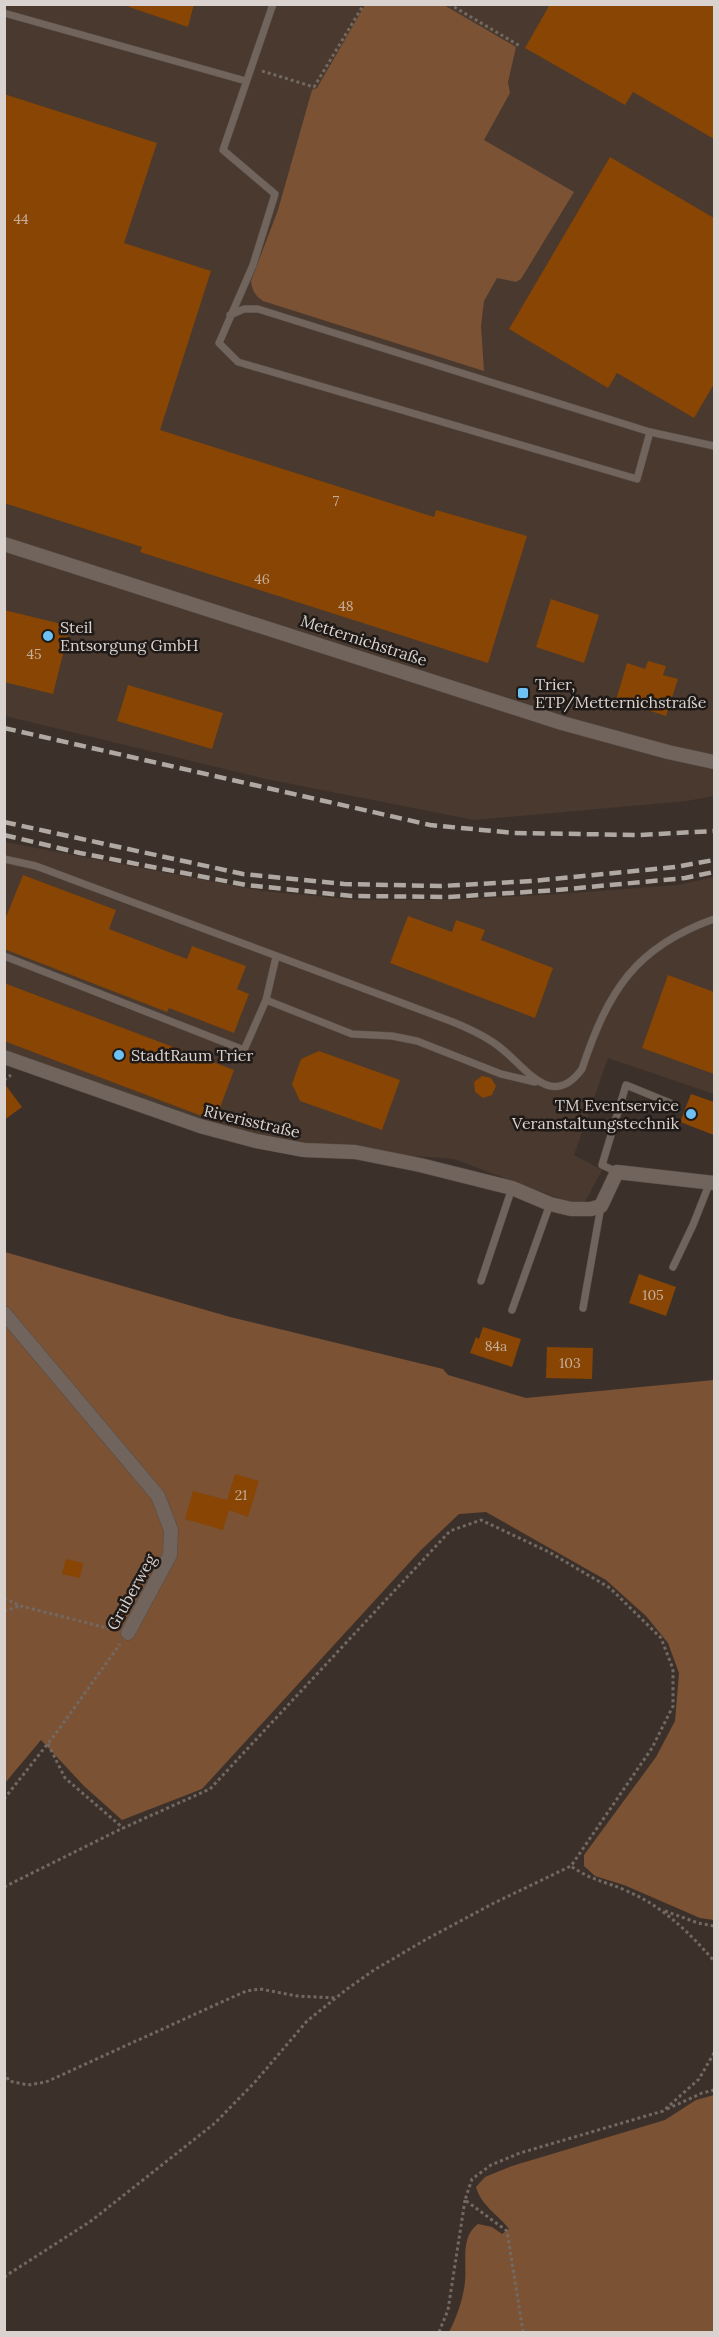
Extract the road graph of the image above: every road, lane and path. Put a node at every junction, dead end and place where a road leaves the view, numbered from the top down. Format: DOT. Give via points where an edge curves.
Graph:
graph roads {
  1 [pos="273,4"];
  2 [pos="364,4"];
  3 [pos="449,4"];
  4 [pos="4,13"];
  5 [pos="520,46"];
  6 [pos="250,67"];
  7 [pos="246,81"];
  8 [pos="230,315"];
  9 [pos="650,432"];
  10 [pos="714,446"];
  11 [pos="4,544"];
  12 [pos="714,762"];
  13 [pos="5,860"];
  14 [pos="714,918"];
  15 [pos="4,956"];
  16 [pos="276,957"];
  17 [pos="266,1000"];
  18 [pos="4,1057"];
  19 [pos="539,1083"];
  20 [pos="670,1103"];
  21 [pos="617,1172"];
  22 [pos="712,1183"];
  23 [pos="506,1186"];
  24 [pos="550,1204"];
  25 [pos="601,1206"];
  26 [pos="673,1267"];
  27 [pos="481,1281"];
  28 [pos="583,1308"];
  29 [pos="513,1310"];
  30 [pos="4,1313"];
  31 [pos="4,1598"];
  32 [pos="21,1606"];
  33 [pos="4,1611"];
  34 [pos="128,1633"];
  35 [pos="48,1744"];
  36 [pos="4,1799"];
  37 [pos="123,1828"];
  38 [pos="571,1866"];
  39 [pos="4,1887"];
  40 [pos="663,1911"];
  41 [pos="714,1926"];
  42 [pos="714,1960"];
  43 [pos="336,1998"];
  44 [pos="714,2053"];
  45 [pos="4,2072"];
  46 [pos="7,2080"];
  47 [pos="714,2090"];
  48 [pos="663,2111"];
  49 [pos="465,2200"];
  50 [pos="4,2277"];
  51 [pos="440,2332"];
  52 [pos="523,2332"];
  1 -- 6 [label="lane"];
  2 -- 6 [label="path" via="314,87"];
  3 -- 5 [label="path"];
  4 -- 7 [label="lane"];
  6 -- 7 [label="lane"];
  7 -- 8 [label="lane" via="223,150 275,194 253,265"];
  8 -- 9 [label="lane" via="258,309"];
  8 -- 9 [label="lane" via="219,343 238,362 637,479"];
  9 -- 10 [label="lane"];
  11 -- 12 [label="street, Metternichstraße" via="562,723"];
  13 -- 16 [label="lane" via="36,866"];
  14 -- 19 [label="lane" via="658,946 622,981 576,1077 556,1086"];
  15 -- 17 [label="lane" via="244,1050"];
  16 -- 17 [label="lane"];
  16 -- 19 [label="lane" via="480,1034 502,1048"];
  17 -- 19 [label="lane" via="352,1034 417,1041 501,1074"];
  18 -- 23 [label="street, Riverisstraße" via="200,1126 256,1141 304,1150 366,1153"];
  20 -- 21 [label="lane" via="626,1085 602,1165"];
  21 -- 22 [label="street"];
  21 -- 25 [label="street"];
  22 -- 26 [label="lane"];
  23 -- 24 [label="street, Riverisstraße"];
  23 -- 27 [label="lane"];
  24 -- 25 [label="street, Riverisstraße" via="571,1209"];
  24 -- 29 [label="lane"];
  25 -- 28 [label="lane"];
  30 -- 34 [label="street, Gruberweg" via="158,1496 171,1530 171,1555"];
  31 -- 32 [label="path"];
  32 -- 33 [label="path"];
  32 -- 34 [label="path"];
  34 -- 35 [label="path, Gruberweg"];
  35 -- 36 [label="path, Gruberweg"];
  35 -- 37 [label="path" via="65,1778"];
  37 -- 38 [label="path" via="210,1789 450,1531 481,1520 549,1552 610,1588 661,1638 673,1670 673,1706 652,1748"];
  37 -- 39 [label="path"];
  38 -- 40 [label="path" via="588,1878 626,1890"];
  38 -- 43 [label="path" via="425,1940"];
  40 -- 41 [label="path"];
  40 -- 42 [label="path"];
  43 -- 46 [label="path" via="260,1989 246,1991 46,2082 28,2085"];
  43 -- 50 [label="path" via="307,2021 215,2123 91,2221"];
  44 -- 48 [label="path" via="699,2079"];
  45 -- 46 [label="path"];
  47 -- 48 [label="path"];
  48 -- 49 [label="path" via="491,2164 472,2179"];
  49 -- 51 [label="path" via="448,2310"];
  49 -- 52 [label="path" via="507,2231"];
}
